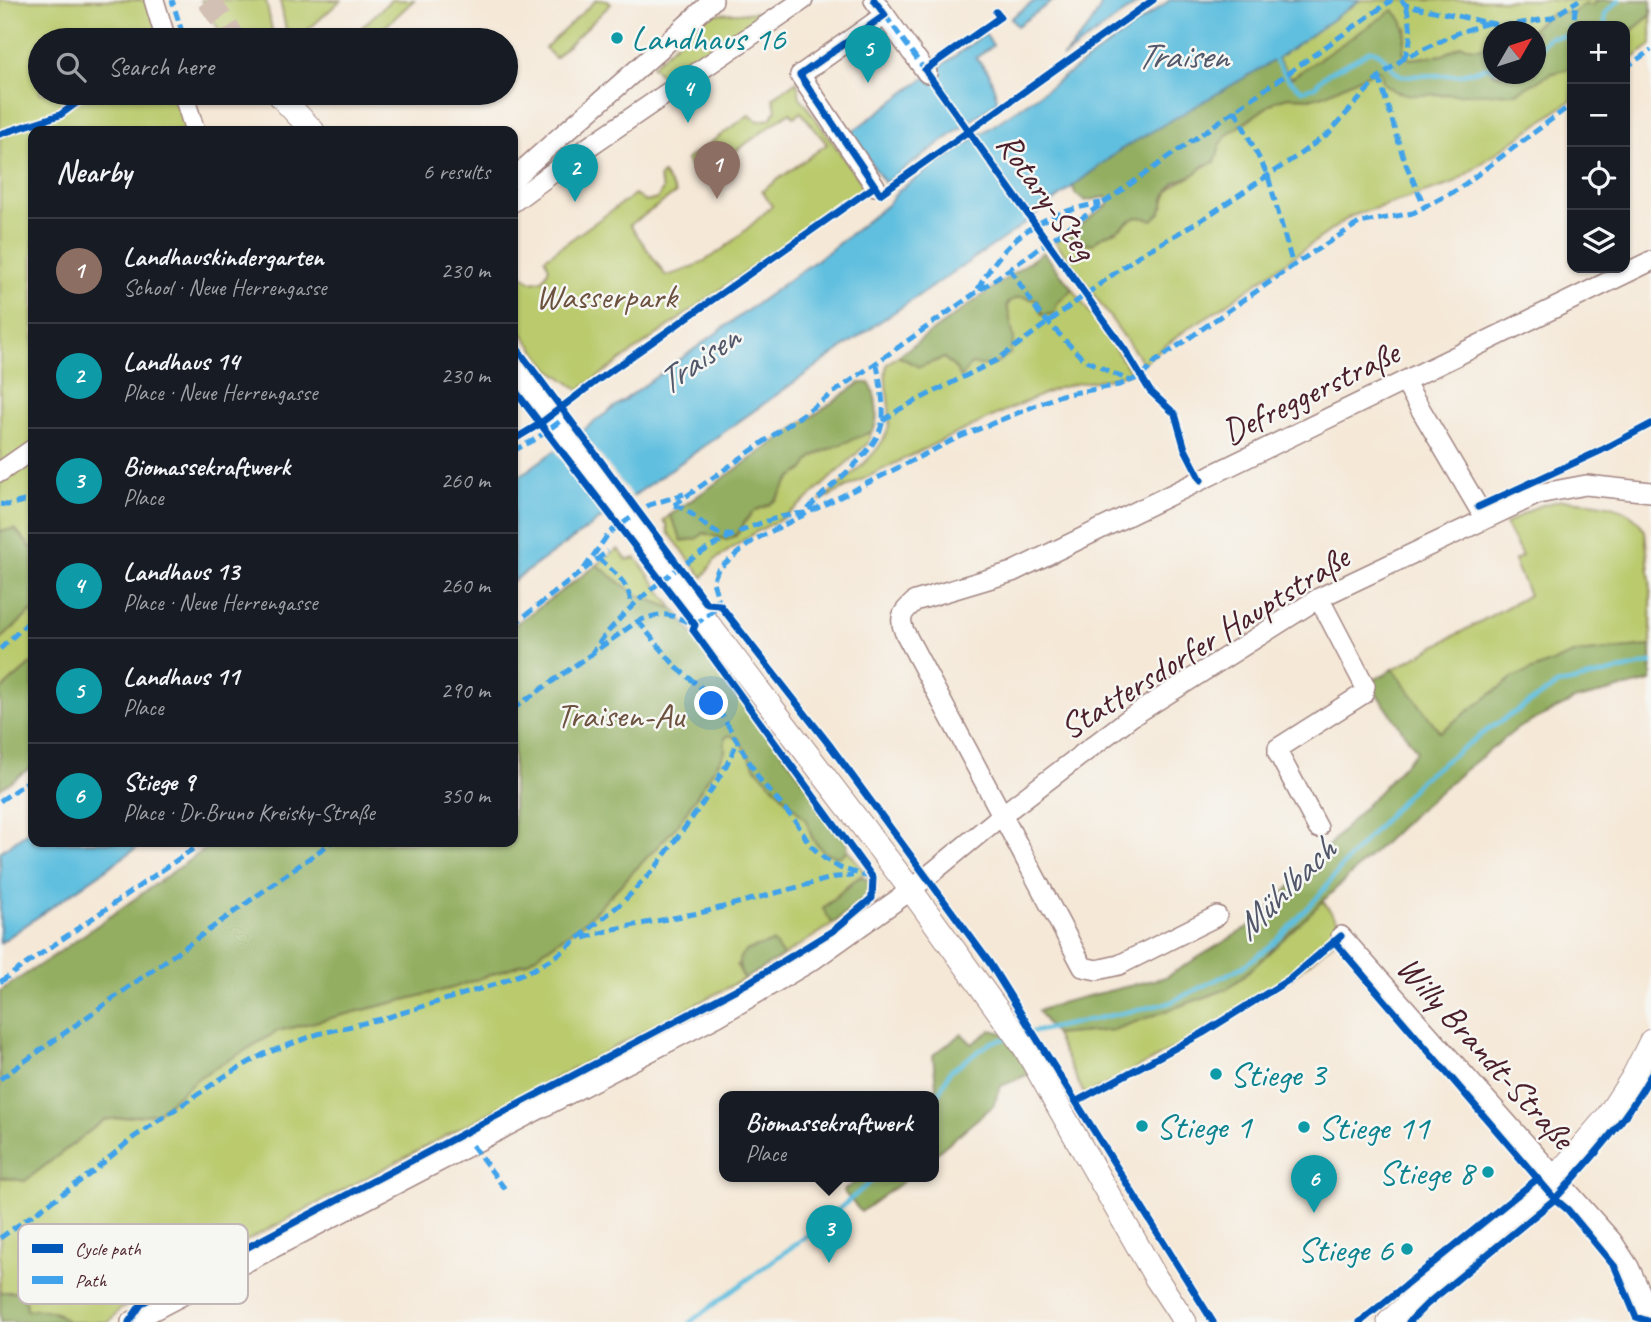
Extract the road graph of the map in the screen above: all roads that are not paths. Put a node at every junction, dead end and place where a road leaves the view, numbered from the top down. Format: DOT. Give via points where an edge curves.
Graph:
graph roads {
  1 [pos="154,0"];
  2 [pos="713,0"];
  3 [pos="803,0"];
  4 [pos="879,8"];
  5 [pos="162,28"];
  6 [pos="918,61"];
  7 [pos="187,105"];
  8 [pos="289,105"];
  9 [pos="193,126"];
  10 [pos="308,126"];
  11 [pos="518,173"];
  12 [pos="875,186"];
  13 [pos="518,198"];
  14 [pos="1651,261"];
  15 [pos="518,370"];
  16 [pos="518,377"];
  17 [pos="1404,382"];
  18 [pos="530,390"];
  19 [pos="28,452"];
  20 [pos="0,472"];
  21 [pos="1651,492"];
  22 [pos="1485,519"];
  23 [pos="1319,598"];
  24 [pos="1002,815"];
  25 [pos="1318,828"];
  26 [pos="911,890"];
  27 [pos="1217,916"];
  28 [pos="1341,936"];
  29 [pos="1651,1041"];
  30 [pos="1555,1178"];
  31 [pos="248,1261"];
  32 [pos="1156,1278"];
  33 [pos="166,1304"];
  34 [pos="1651,1315"];
  35 [pos="131,1322"];
  36 [pos="1175,1322"];
  37 [pos="1185,1322"];
  38 [pos="1388,1322"];
  1 -- 5 [label="street"];
  2 -- 11 [label="street"];
  3 -- 13 [label="street"];
  4 -- 6 [label="street"];
  4 -- 12 [label="street" via="800,75"];
  7 -- 9 [label="street"];
  8 -- 10 [label="main road"];
  14 -- 17 [label="street, Defreggerstraße"];
  15 -- 18 [label="main road"];
  16 -- 18 [label="main road"];
  17 -- 22 [label="street"];
  17 -- 24 [label="street, Defreggerstraße" via="1012,572 915,601 903,613 901,622"];
  18 -- 26 [label="main road"];
  19 -- 20 [label="street"];
  21 -- 22 [label="street, Stattersdorfer Hauptstraße" via="1569,487 1538,494"];
  22 -- 23 [label="street, Stattersdorfer Hauptstraße"];
  23 -- 24 [label="street, Stattersdorfer Hauptstraße" via="1130,717"];
  23 -- 25 [label="street" via="1366,686 1363,694 1278,748"];
  24 -- 26 [label="street, Stattersdorfer Hauptstraße"];
  24 -- 27 [label="street" via="1083,967 1097,970 1119,965"];
  26 -- 31 [label="street, Stattersdorfer Hauptstraße" via="813,960 718,1016"];
  26 -- 32 [label="main road" via="1025,1048"];
  28 -- 30 [label="street, Willy Brandt-Straße"];
  29 -- 30 [label="main road" via="1607,1117"];
  30 -- 34 [label="street, Willy Brandt-Straße" via="1612,1241"];
  30 -- 38 [label="main road"];
  32 -- 36 [label="main road"];
  32 -- 37 [label="main road"];
  33 -- 35 [label="street, Stattersdorfer Hauptstraße"];
}
